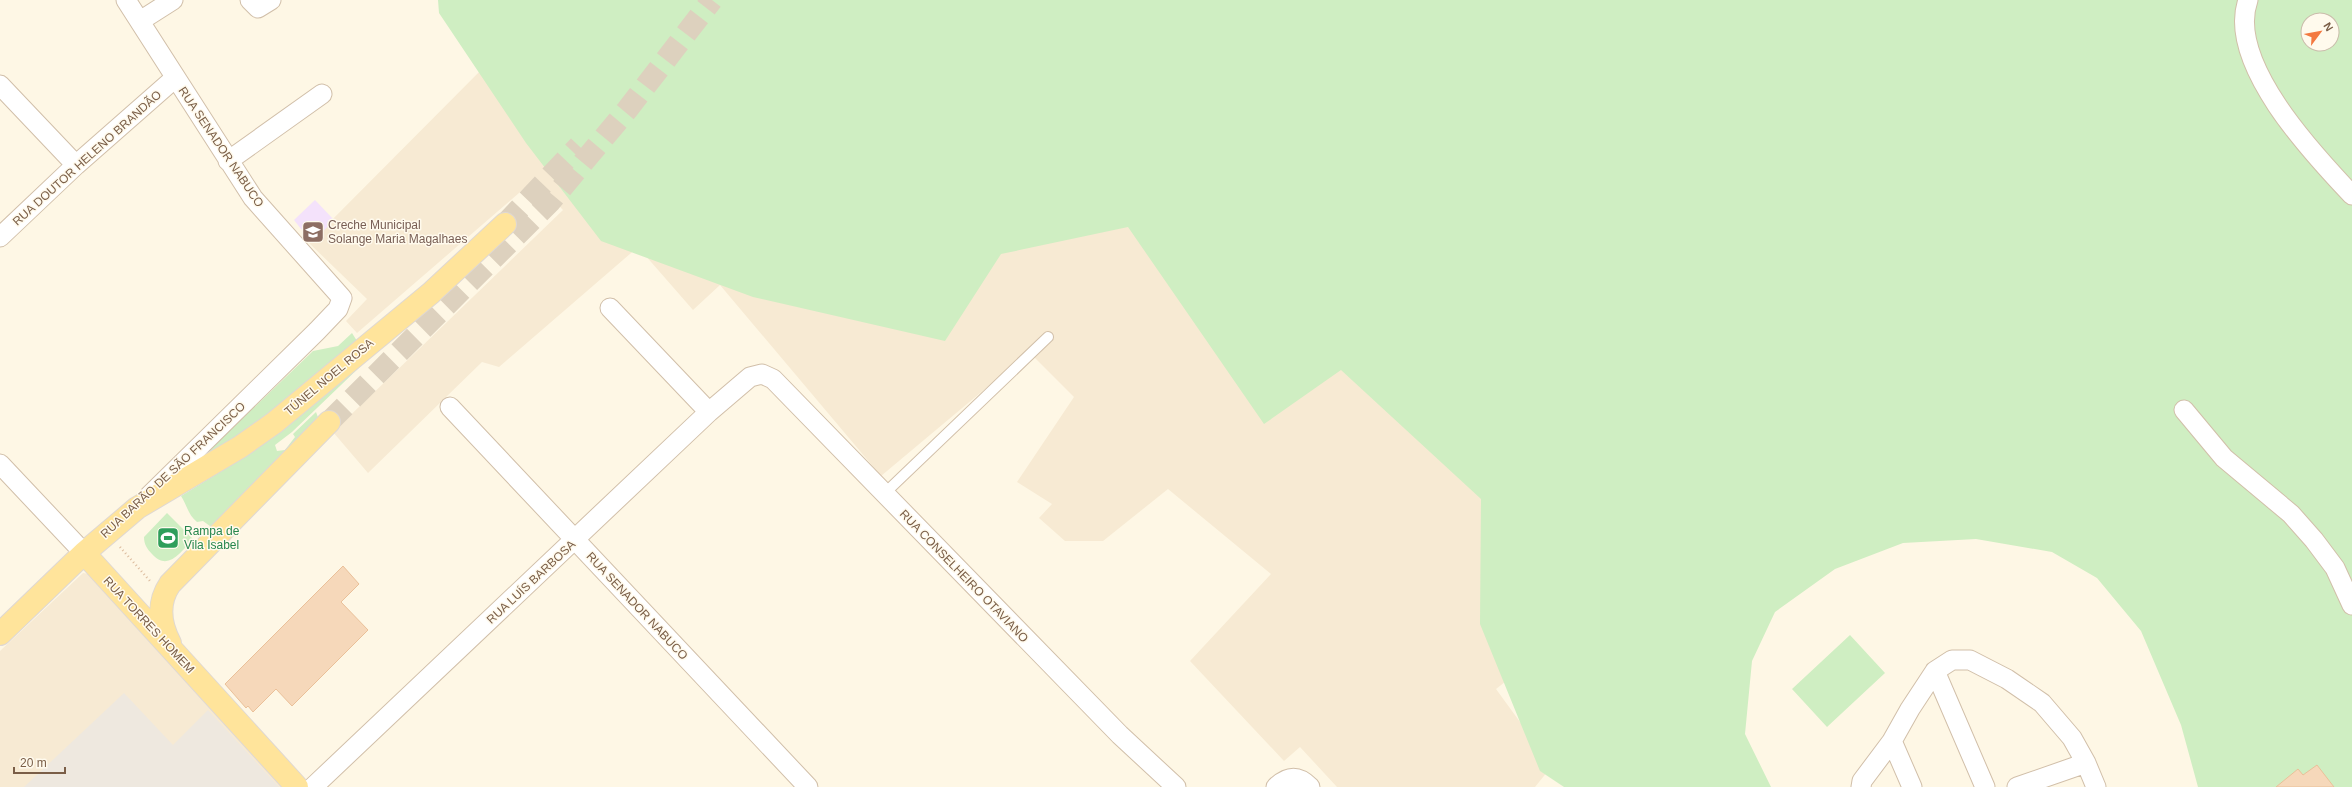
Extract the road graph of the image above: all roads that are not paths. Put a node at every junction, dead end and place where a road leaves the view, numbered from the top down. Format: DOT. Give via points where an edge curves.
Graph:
graph roads {
  1 [pos="126,0"];
  2 [pos="173,0"];
  3 [pos="250,0"];
  4 [pos="271,0"];
  5 [pos="2248,0"];
  6 [pos="140,21"];
  7 [pos="175,78"];
  8 [pos="0,85"];
  9 [pos="322,94"];
  10 [pos="228,161"];
  11 [pos="76,165"];
  12 [pos="2352,195"];
  13 [pos="505,224"];
  14 [pos="0,237"];
  15 [pos="341,302"];
  16 [pos="610,308"];
  17 [pos="1048,337"];
  18 [pos="750,377"];
  19 [pos="450,407"];
  20 [pos="2184,410"];
  21 [pos="709,412"];
  22 [pos="329,422"];
  23 [pos="0,464"];
  24 [pos="884,494"];
  25 [pos="137,508"];
  26 [pos="575,541"];
  27 [pos="84,553"];
  28 [pos="2352,605"];
  29 [pos="0,634"];
  30 [pos="174,651"];
  31 [pos="1935,671"];
  32 [pos="1892,741"];
  33 [pos="2086,763"];
  34 [pos="1280,783"];
  35 [pos="298,787"];
  36 [pos="313,787"];
  37 [pos="808,787"];
  38 [pos="1176,787"];
  39 [pos="1310,787"];
  40 [pos="1860,787"];
  41 [pos="1912,787"];
  42 [pos="1985,787"];
  43 [pos="2017,787"];
  44 [pos="2096,787"];
  1 -- 6 [label="street, RUA SENADOR NABUCO"];
  2 -- 6 [label="street"];
  3 -- 4 [label="street" via="258,8"];
  5 -- 12 [label="street" via="2245,32 2250,54 2260,76 2294,130"];
  6 -- 7 [label="street, RUA SENADOR NABUCO"];
  7 -- 10 [label="street, RUA SENADOR NABUCO"];
  7 -- 11 [label="street, RUA DOUTOR HELENO BRANDÃO"];
  8 -- 11 [label="street"];
  9 -- 10 [label="street"];
  10 -- 15 [label="street, RUA SENADOR NABUCO" via="253,198 340,294"];
  11 -- 14 [label="street, RUA DOUTOR HELENO BRANDÃO"];
  13 -- 25 [label="main road, TÚNEL NOEL ROSA" via="431,293 274,423 240,447"];
  15 -- 25 [label="street, RUA BARÃO DE SÃO FRANCISCO" via="251,398"];
  16 -- 21 [label="street"];
  17 -- 24 [label="lane"];
  18 -- 21 [label="street, RUA LUÍS BARBOSA"];
  18 -- 24 [label="street, RUA CONSELHEIRO OTAVIANO" via="762,374 774,379"];
  19 -- 26 [label="street, RUA SENADOR NABUCO"];
  20 -- 28 [label="street" via="2224,458 2291,514 2314,540 2335,568"];
  21 -- 26 [label="street, RUA LUÍS BARBOSA"];
  22 -- 30 [label="main road" via="165,592 161,618 165,634"];
  23 -- 27 [label="street, RUA TORRES HOMEM"];
  24 -- 38 [label="street, RUA CONSELHEIRO OTAVIANO" via="1120,735"];
  25 -- 27 [label="main road, RUA BARÃO DE SÃO FRANCISCO"];
  26 -- 36 [label="street, RUA LUÍS BARBOSA"];
  26 -- 37 [label="street, RUA SENADOR NABUCO"];
  27 -- 29 [label="main road, RUA BARÃO DE SÃO FRANCISCO"];
  27 -- 30 [label="main road, RUA TORRES HOMEM"];
  30 -- 35 [label="main road, RUA TORRES HOMEM"];
  31 -- 32 [label="street"];
  31 -- 33 [label="street" via="1952,660 1970,660 2007,679 2042,703 2072,738"];
  31 -- 42 [label="street"];
  32 -- 40 [label="street"];
  32 -- 41 [label="street"];
  33 -- 43 [label="street"];
  33 -- 44 [label="street"];
  34 -- 39 [label="street" via="1295,777"];
}
